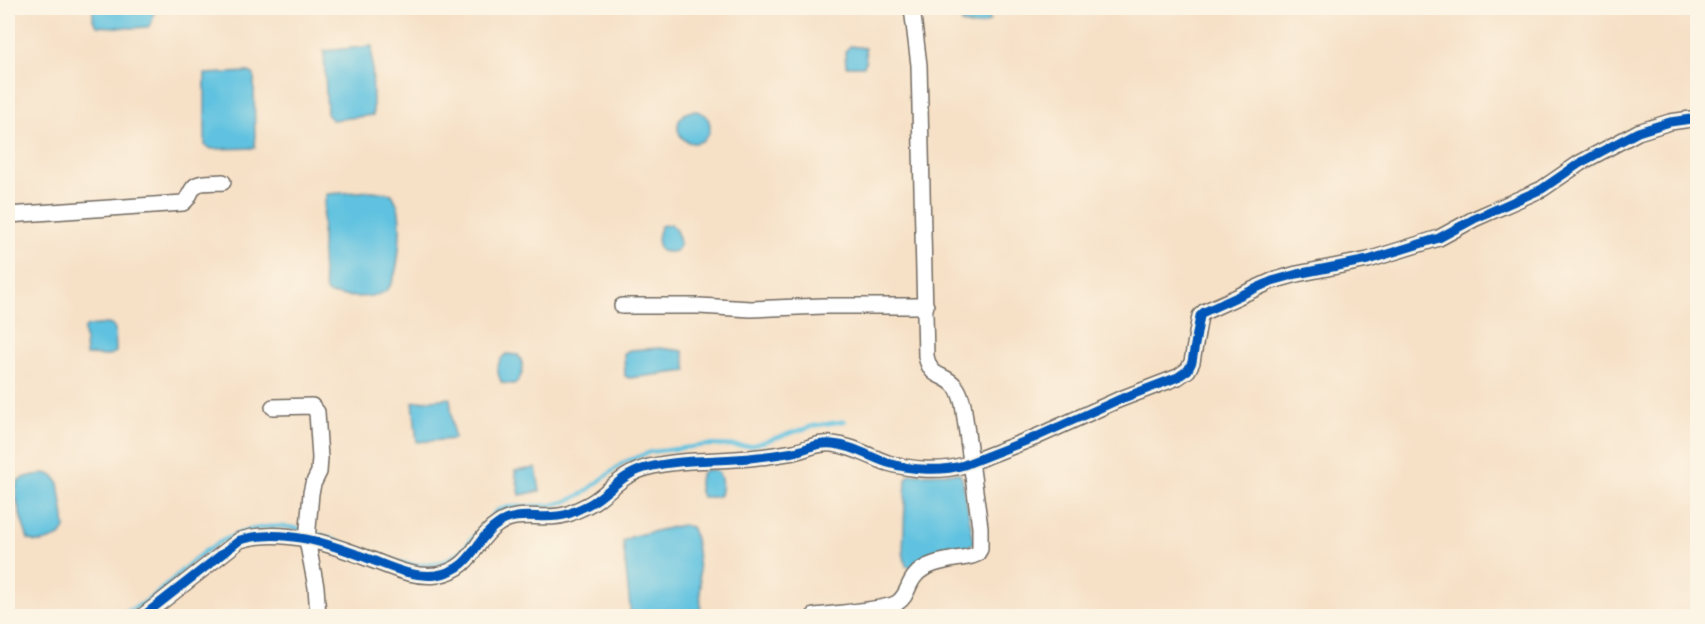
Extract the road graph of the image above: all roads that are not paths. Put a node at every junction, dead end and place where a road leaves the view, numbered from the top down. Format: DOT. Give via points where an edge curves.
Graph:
graph roads {
  1 [pos="912,8"];
  2 [pos="1698,118"];
  3 [pos="223,182"];
  4 [pos="8,215"];
  5 [pos="622,306"];
  6 [pos="926,306"];
  7 [pos="273,407"];
  8 [pos="971,462"];
  9 [pos="307,540"];
  10 [pos="143,616"];
  11 [pos="318,616"];
  12 [pos="814,616"];
  1 -- 6 [label="street" via="919,65"];
  2 -- 8 [label="street" via="1638,132 1525,198 1439,238 1368,261 1297,274 1249,290 1200,316 1192,362 1178,377"];
  3 -- 4 [label="street" via="194,186 183,203"];
  5 -- 6 [label="street"];
  6 -- 8 [label="street" via="928,366 960,394"];
  7 -- 9 [label="street" via="312,406 316,412 320,458 311,493"];
  8 -- 9 [label="street" via="953,468 918,468 890,464 831,443 756,458 650,467 632,472 595,501 565,515 507,518 487,534 470,558 437,575 399,571"];
  8 -- 12 [label="street" via="980,527 980,549 976,554 922,570 895,604"];
  9 -- 10 [label="street" via="256,535 240,540"];
  9 -- 11 [label="street"];
}
